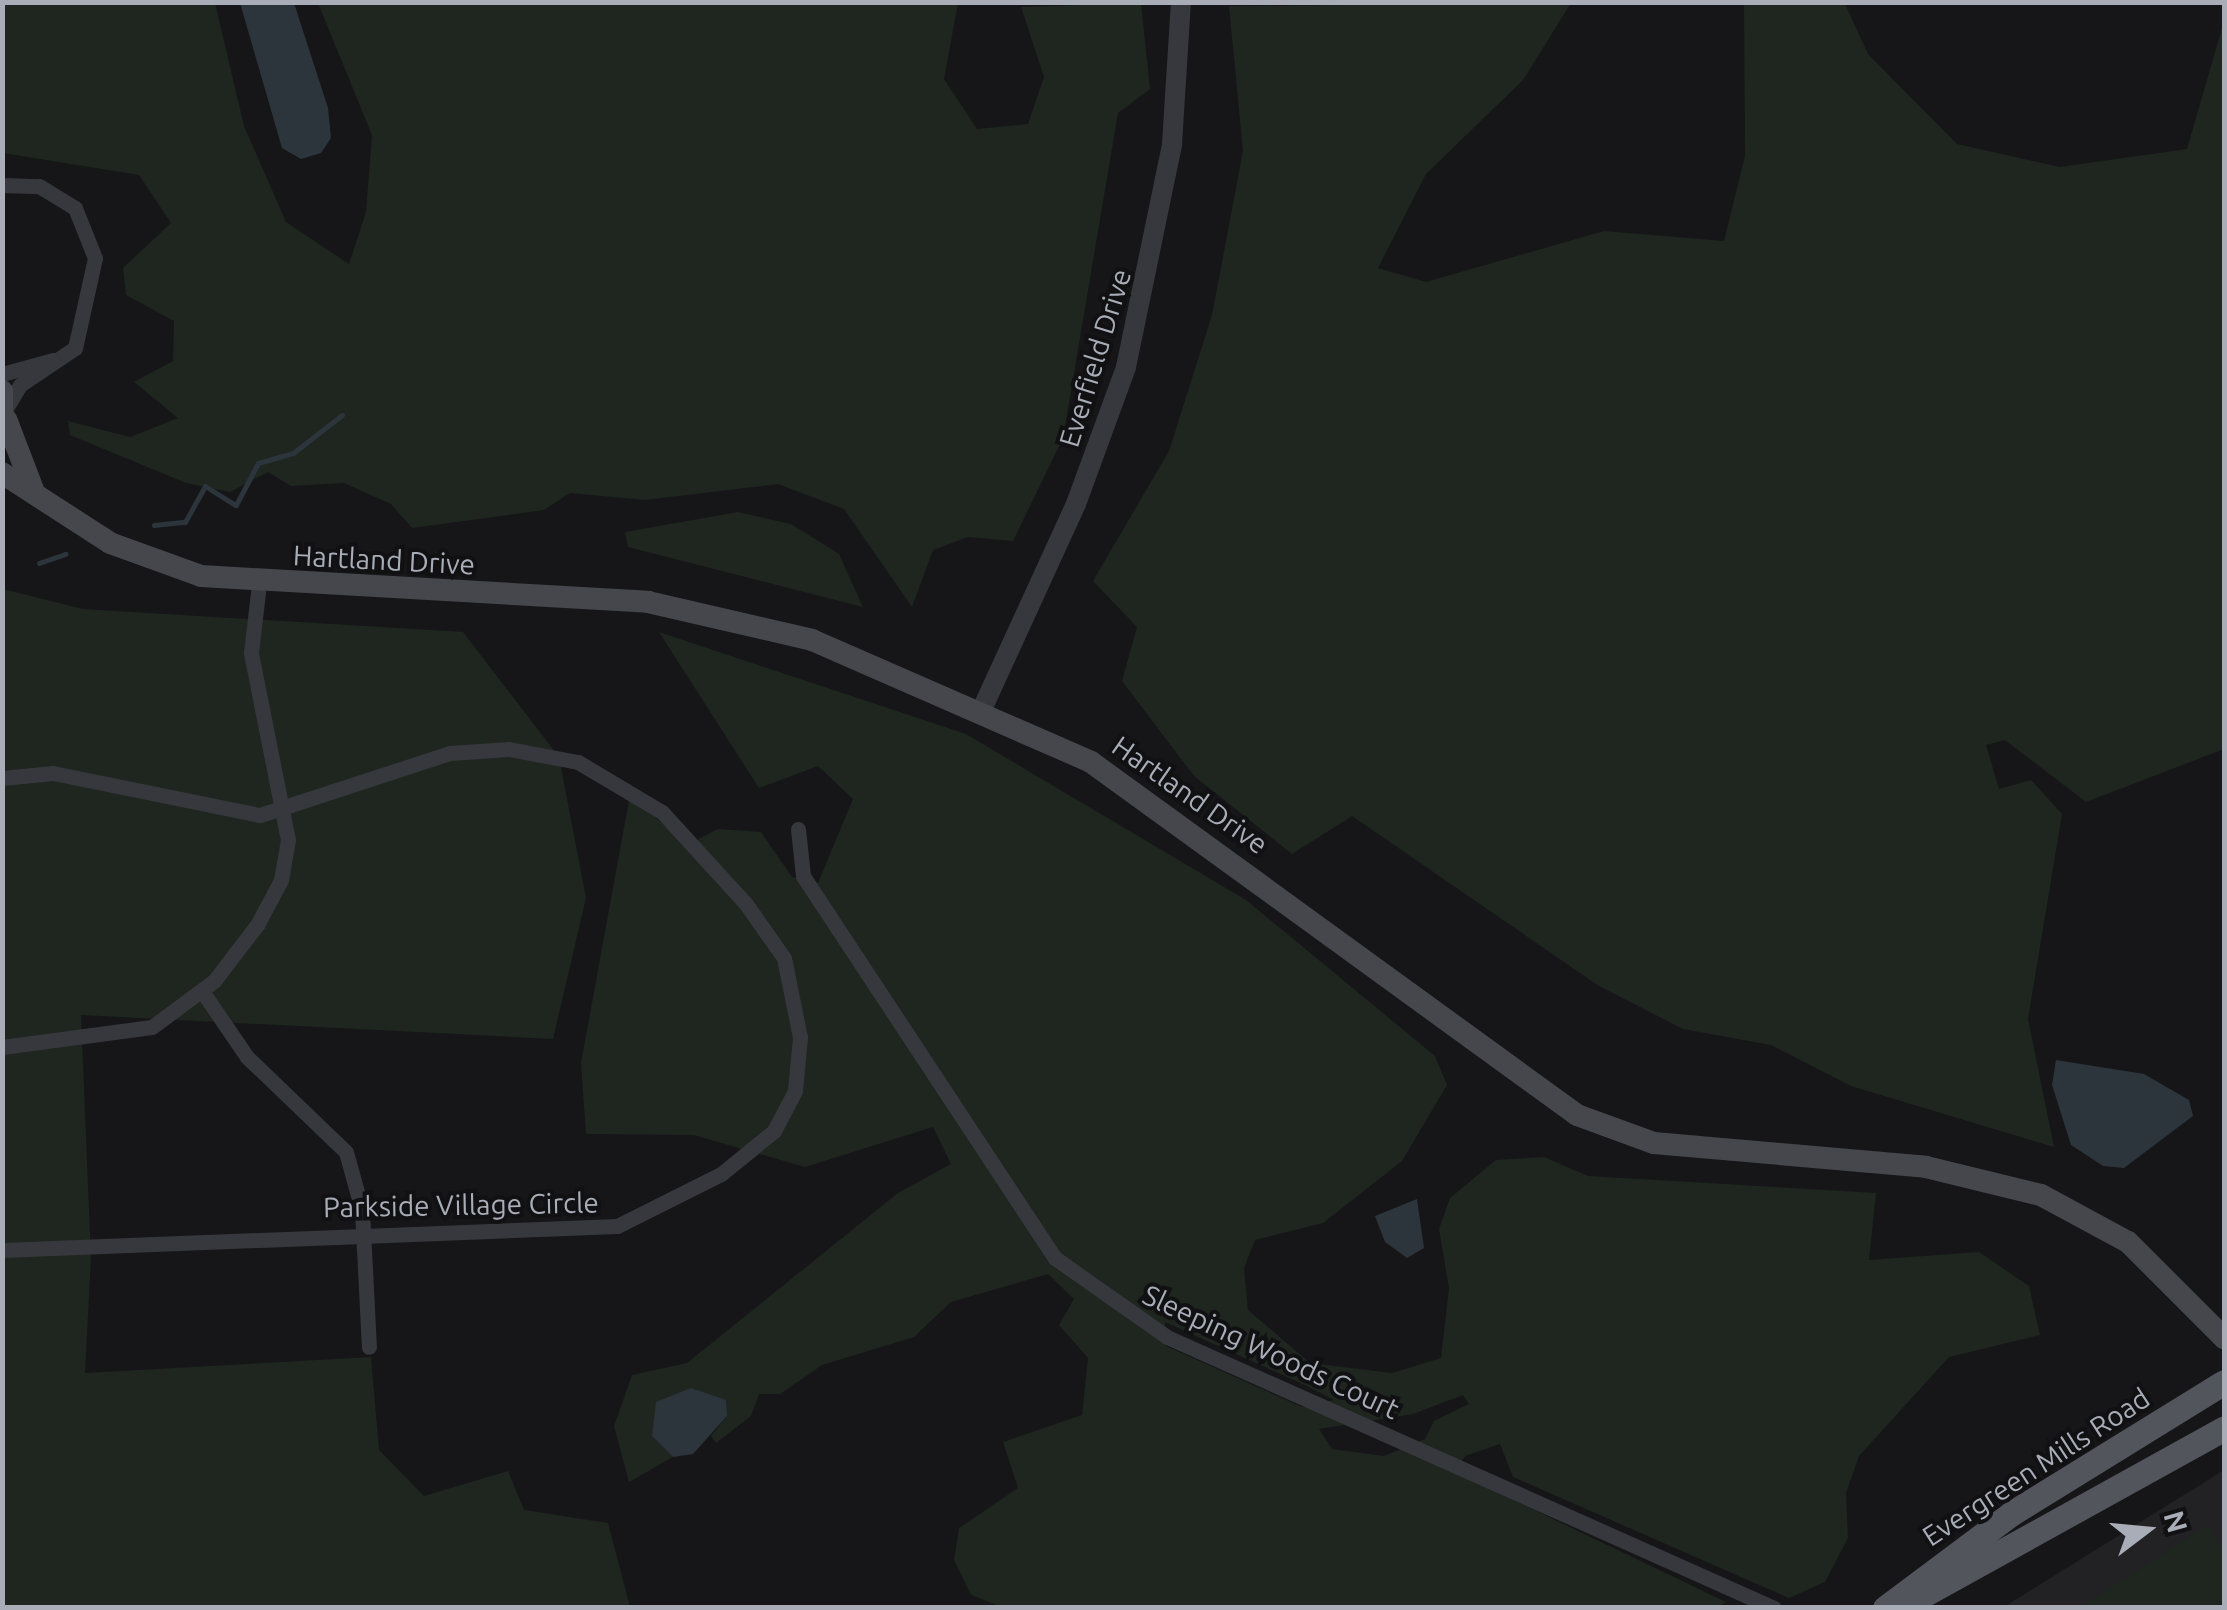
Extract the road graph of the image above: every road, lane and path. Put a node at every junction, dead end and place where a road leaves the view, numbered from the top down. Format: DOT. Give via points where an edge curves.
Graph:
graph roads {
  1 [pos="1180,2"];
  2 [pos="2,185"];
  3 [pos="53,360"];
  4 [pos="2,374"];
  5 [pos="5,412"];
  6 [pos="2,473"];
  7 [pos="34,492"];
  8 [pos="259,584"];
  9 [pos="982,707"];
  10 [pos="2,778"];
  11 [pos="281,811"];
  12 [pos="798,829"];
  13 [pos="202,992"];
  14 [pos="2,1047"];
  15 [pos="363,1232"];
  16 [pos="2,1250"];
  17 [pos="2224,1338"];
  18 [pos="369,1347"];
  19 [pos="2224,1382"];
  20 [pos="2224,1398"];
  21 [pos="2224,1428"];
  22 [pos="1968,1570"];
  23 [pos="1774,1608"];
  24 [pos="1884,1608"];
  25 [pos="1904,1608"];
  1 -- 9 [label="street, Everfield Drive" via="1172,144 1126,366 1076,504"];
  2 -- 3 [label="street" via="58,196 91,237 85,328 75,348"];
  3 -- 4 [label="street"];
  3 -- 5 [label="street"];
  5 -- 7 [label="main road"];
  6 -- 7 [label="main road, Hartland Drive"];
  7 -- 8 [label="main road, Hartland Drive" via="141,557"];
  8 -- 9 [label="main road, Hartland Drive" via="685,606 812,640"];
  8 -- 11 [label="street" via="251,653"];
  9 -- 17 [label="main road, Hartland Drive" via="1168,809 1577,1116 1654,1143 1926,1167 2040,1195 2128,1242"];
  10 -- 11 [label="street" via="53,774 260,815"];
  11 -- 13 [label="street" via="281,880 231,964"];
  11 -- 15 [label="street, Parkside Village Circle" via="450,754 509,750 578,762 631,788 715,864 775,941 799,1010 795,1091 774,1131 660,1210 571,1231"];
  12 -- 23 [label="street, Sleeping Woods Court" via="803,876 1055,1258 1167,1337"];
  13 -- 14 [label="street" via="152,1027"];
  13 -- 15 [label="street" via="247,1057 340,1142"];
  15 -- 16 [label="street, Parkside Village Circle"];
  15 -- 18 [label="street"];
  19 -- 24 [label="main road, Evergreen Mills Road" via="2012,1513"];
  20 -- 22 [label="main road" via="2031,1516"];
  21 -- 22 [label="main road, Evergreen Mills Road"];
  22 -- 25 [label="main road, Evergreen Mills Road"];
}
